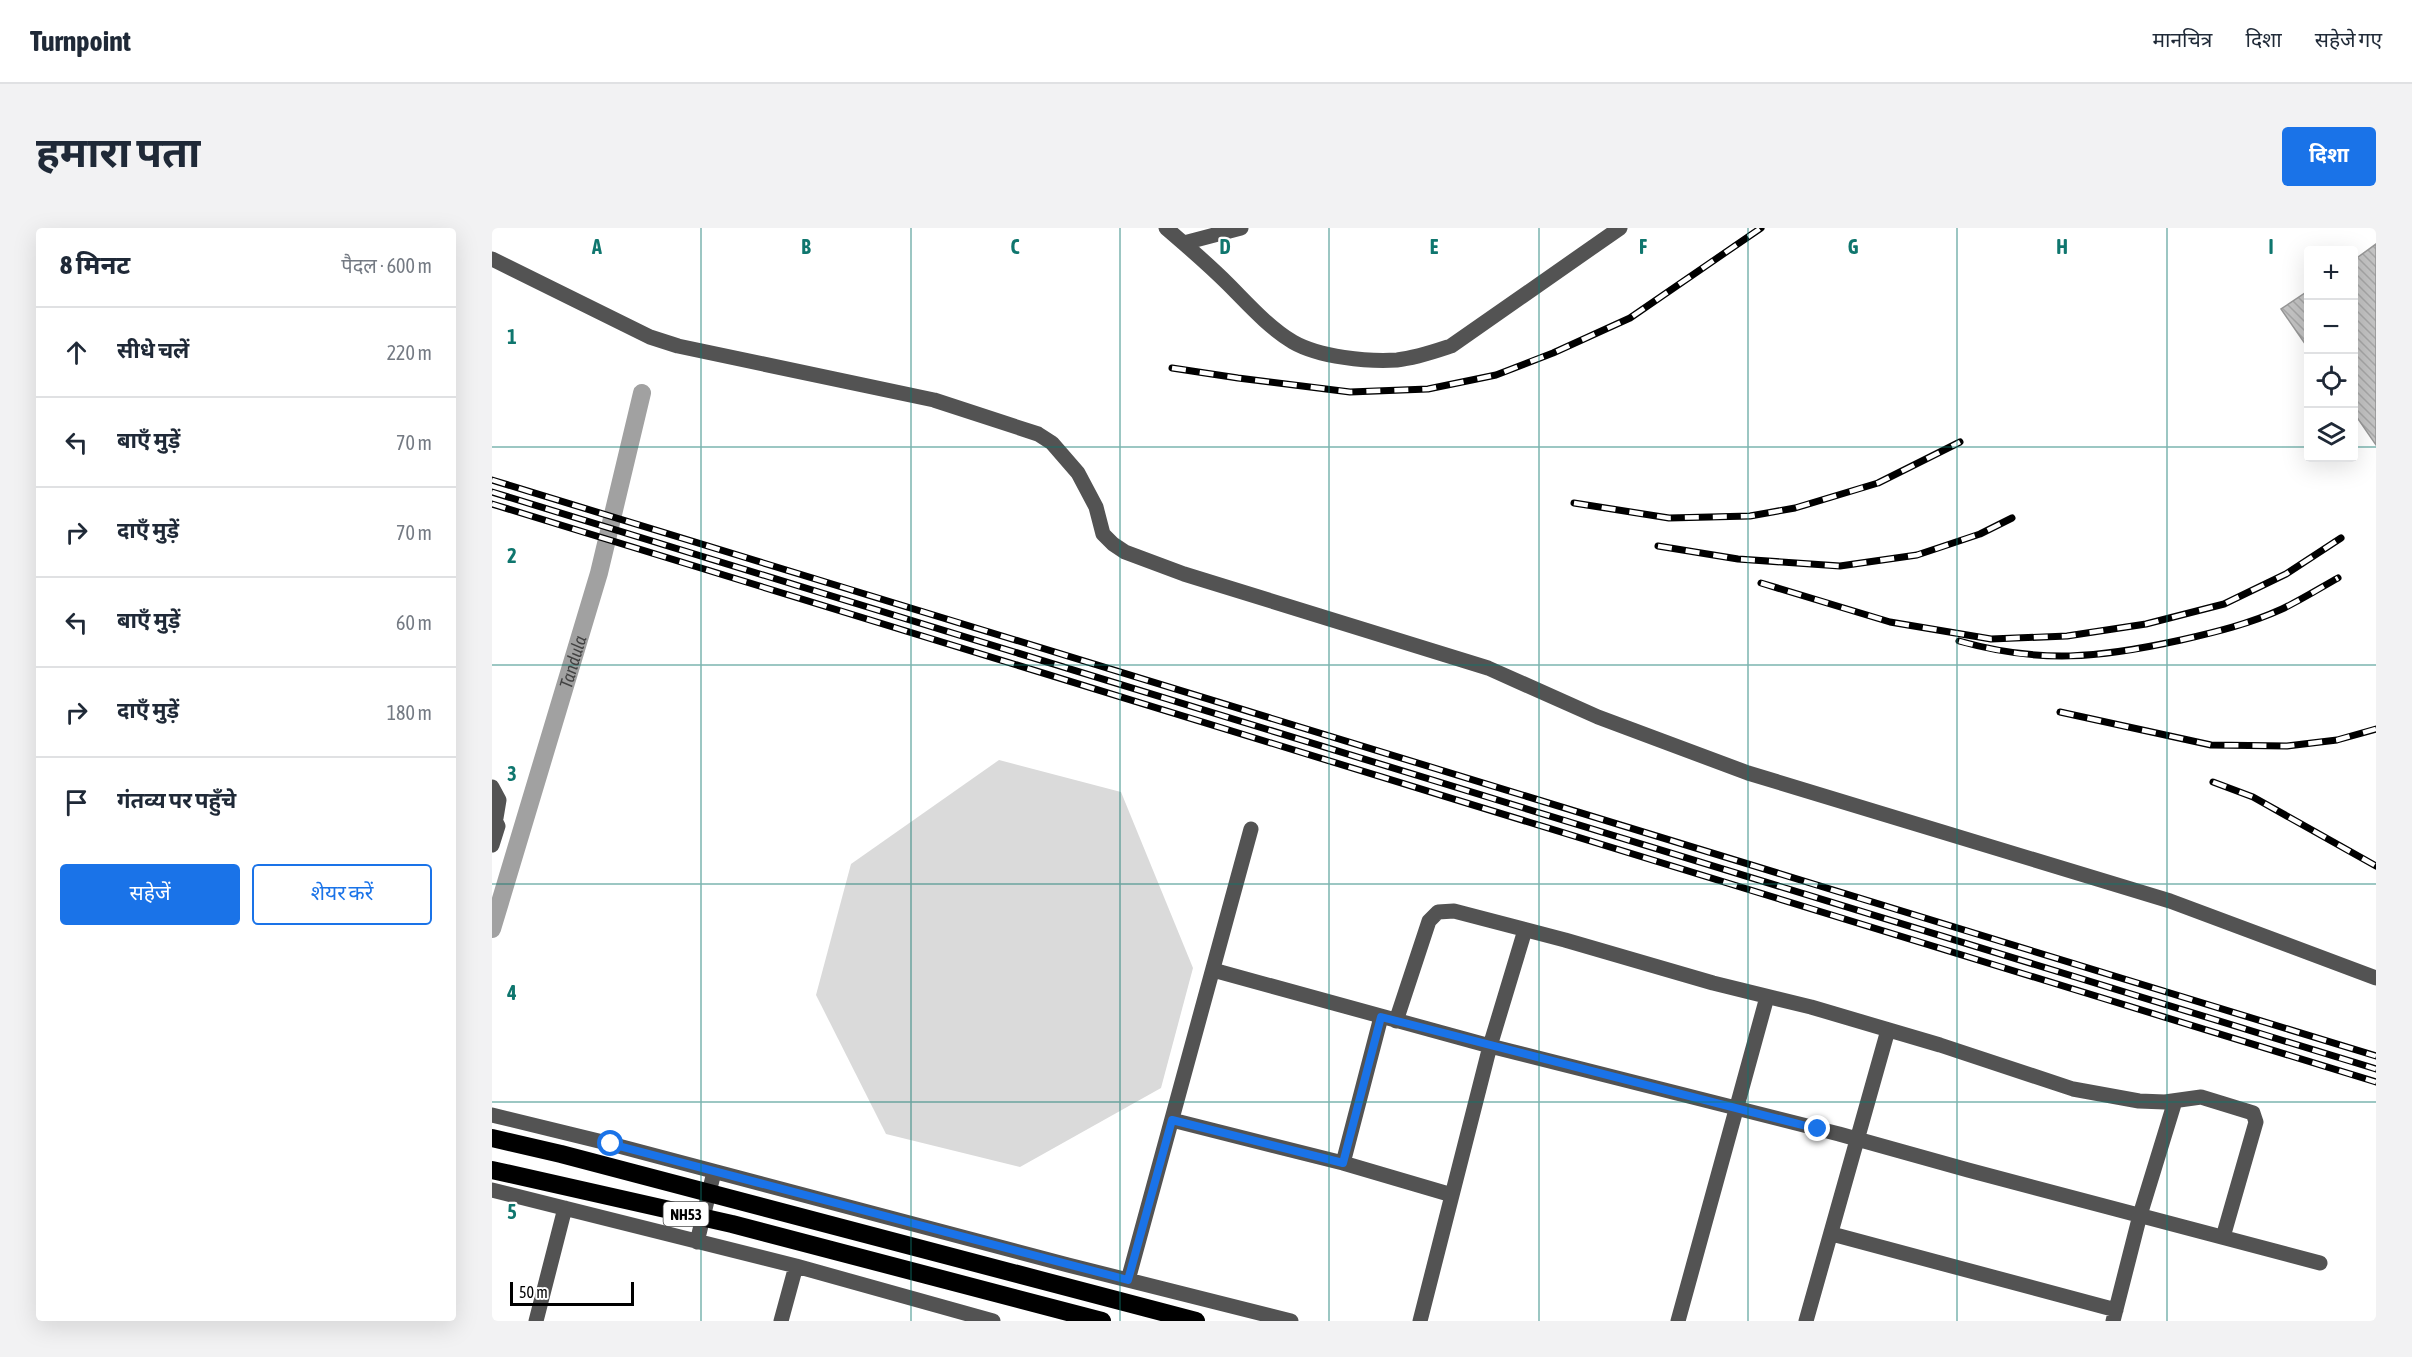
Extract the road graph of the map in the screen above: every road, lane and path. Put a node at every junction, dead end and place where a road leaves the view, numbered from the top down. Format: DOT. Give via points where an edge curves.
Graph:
graph roads {
  1 [pos="1166,228"];
  2 [pos="1241,228"];
  3 [pos="1620,228"];
  4 [pos="1184,243"];
  5 [pos="492,259"];
  6 [pos="492,787"];
  7 [pos="494,816"];
  8 [pos="1251,829"];
  9 [pos="492,845"];
  10 [pos="1525,930"];
  11 [pos="1213,970"];
  12 [pos="2376,978"];
  13 [pos="1767,996"];
  14 [pos="1388,1019"];
  15 [pos="1888,1030"];
  16 [pos="1490,1046"];
  17 [pos="2175,1101"];
  18 [pos="1735,1108"];
  19 [pos="492,1115"];
  20 [pos="1172,1120"];
  21 [pos="492,1138"];
  22 [pos="1857,1139"];
  23 [pos="1343,1163"];
  24 [pos="492,1170"];
  25 [pos="714,1172"];
  26 [pos="492,1190"];
  27 [pos="1452,1195"];
  28 [pos="565,1209"];
  29 [pos="2140,1215"];
  30 [pos="1832,1234"];
  31 [pos="2223,1237"];
  32 [pos="697,1242"];
  33 [pos="2320,1263"];
  34 [pos="796,1266"];
  35 [pos="1128,1280"];
  36 [pos="2115,1316"];
  37 [pos="536,1321"];
  38 [pos="781,1321"];
  39 [pos="993,1321"];
  40 [pos="1102,1321"];
  41 [pos="1196,1321"];
  42 [pos="1291,1321"];
  43 [pos="1420,1321"];
  44 [pos="1680,1321"];
  45 [pos="1806,1321"];
  1 -- 4 [label="street"];
  2 -- 4 [label="street"];
  3 -- 4 [label="street" via="1451,346 1397,360 1337,355 1295,342 1258,314"];
  5 -- 12 [label="street" via="678,346 934,400 1038,434 1052,443 1078,473 1096,507 1103,534 1135,556 1488,668 1598,717 1748,773 2170,901"];
  6 -- 7 [label="street" via="499,800"];
  7 -- 9 [label="street" via="498,831"];
  8 -- 11 [label="street"];
  10 -- 13 [label="street"];
  10 -- 14 [label="street" via="1454,912 1433,915"];
  10 -- 16 [label="street"];
  11 -- 14 [label="street"];
  11 -- 20 [label="street"];
  13 -- 15 [label="street"];
  13 -- 18 [label="street"];
  14 -- 16 [label="street"];
  14 -- 23 [label="street"];
  15 -- 17 [label="street" via="2073,1089 2139,1101"];
  15 -- 22 [label="street"];
  16 -- 18 [label="street"];
  16 -- 27 [label="street"];
  17 -- 29 [label="street"];
  17 -- 31 [label="street" via="2201,1096 2248,1109 2255,1117"];
  18 -- 22 [label="street"];
  18 -- 44 [label="street"];
  19 -- 25 [label="street"];
  20 -- 23 [label="street"];
  20 -- 35 [label="street"];
  21 -- 41 [label="highway, NH53"];
  22 -- 29 [label="street"];
  22 -- 30 [label="street"];
  23 -- 27 [label="street"];
  24 -- 40 [label="highway, NH53" via="732,1224"];
  25 -- 32 [label="street"];
  25 -- 35 [label="street"];
  26 -- 28 [label="street"];
  27 -- 43 [label="street"];
  28 -- 32 [label="street"];
  28 -- 37 [label="street"];
  29 -- 31 [label="street"];
  29 -- 36 [label="street"];
  30 -- 36 [label="street"];
  30 -- 45 [label="street"];
  31 -- 33 [label="street"];
  32 -- 34 [label="street"];
  34 -- 38 [label="street"];
  34 -- 39 [label="street"];
  35 -- 42 [label="street"];
}
